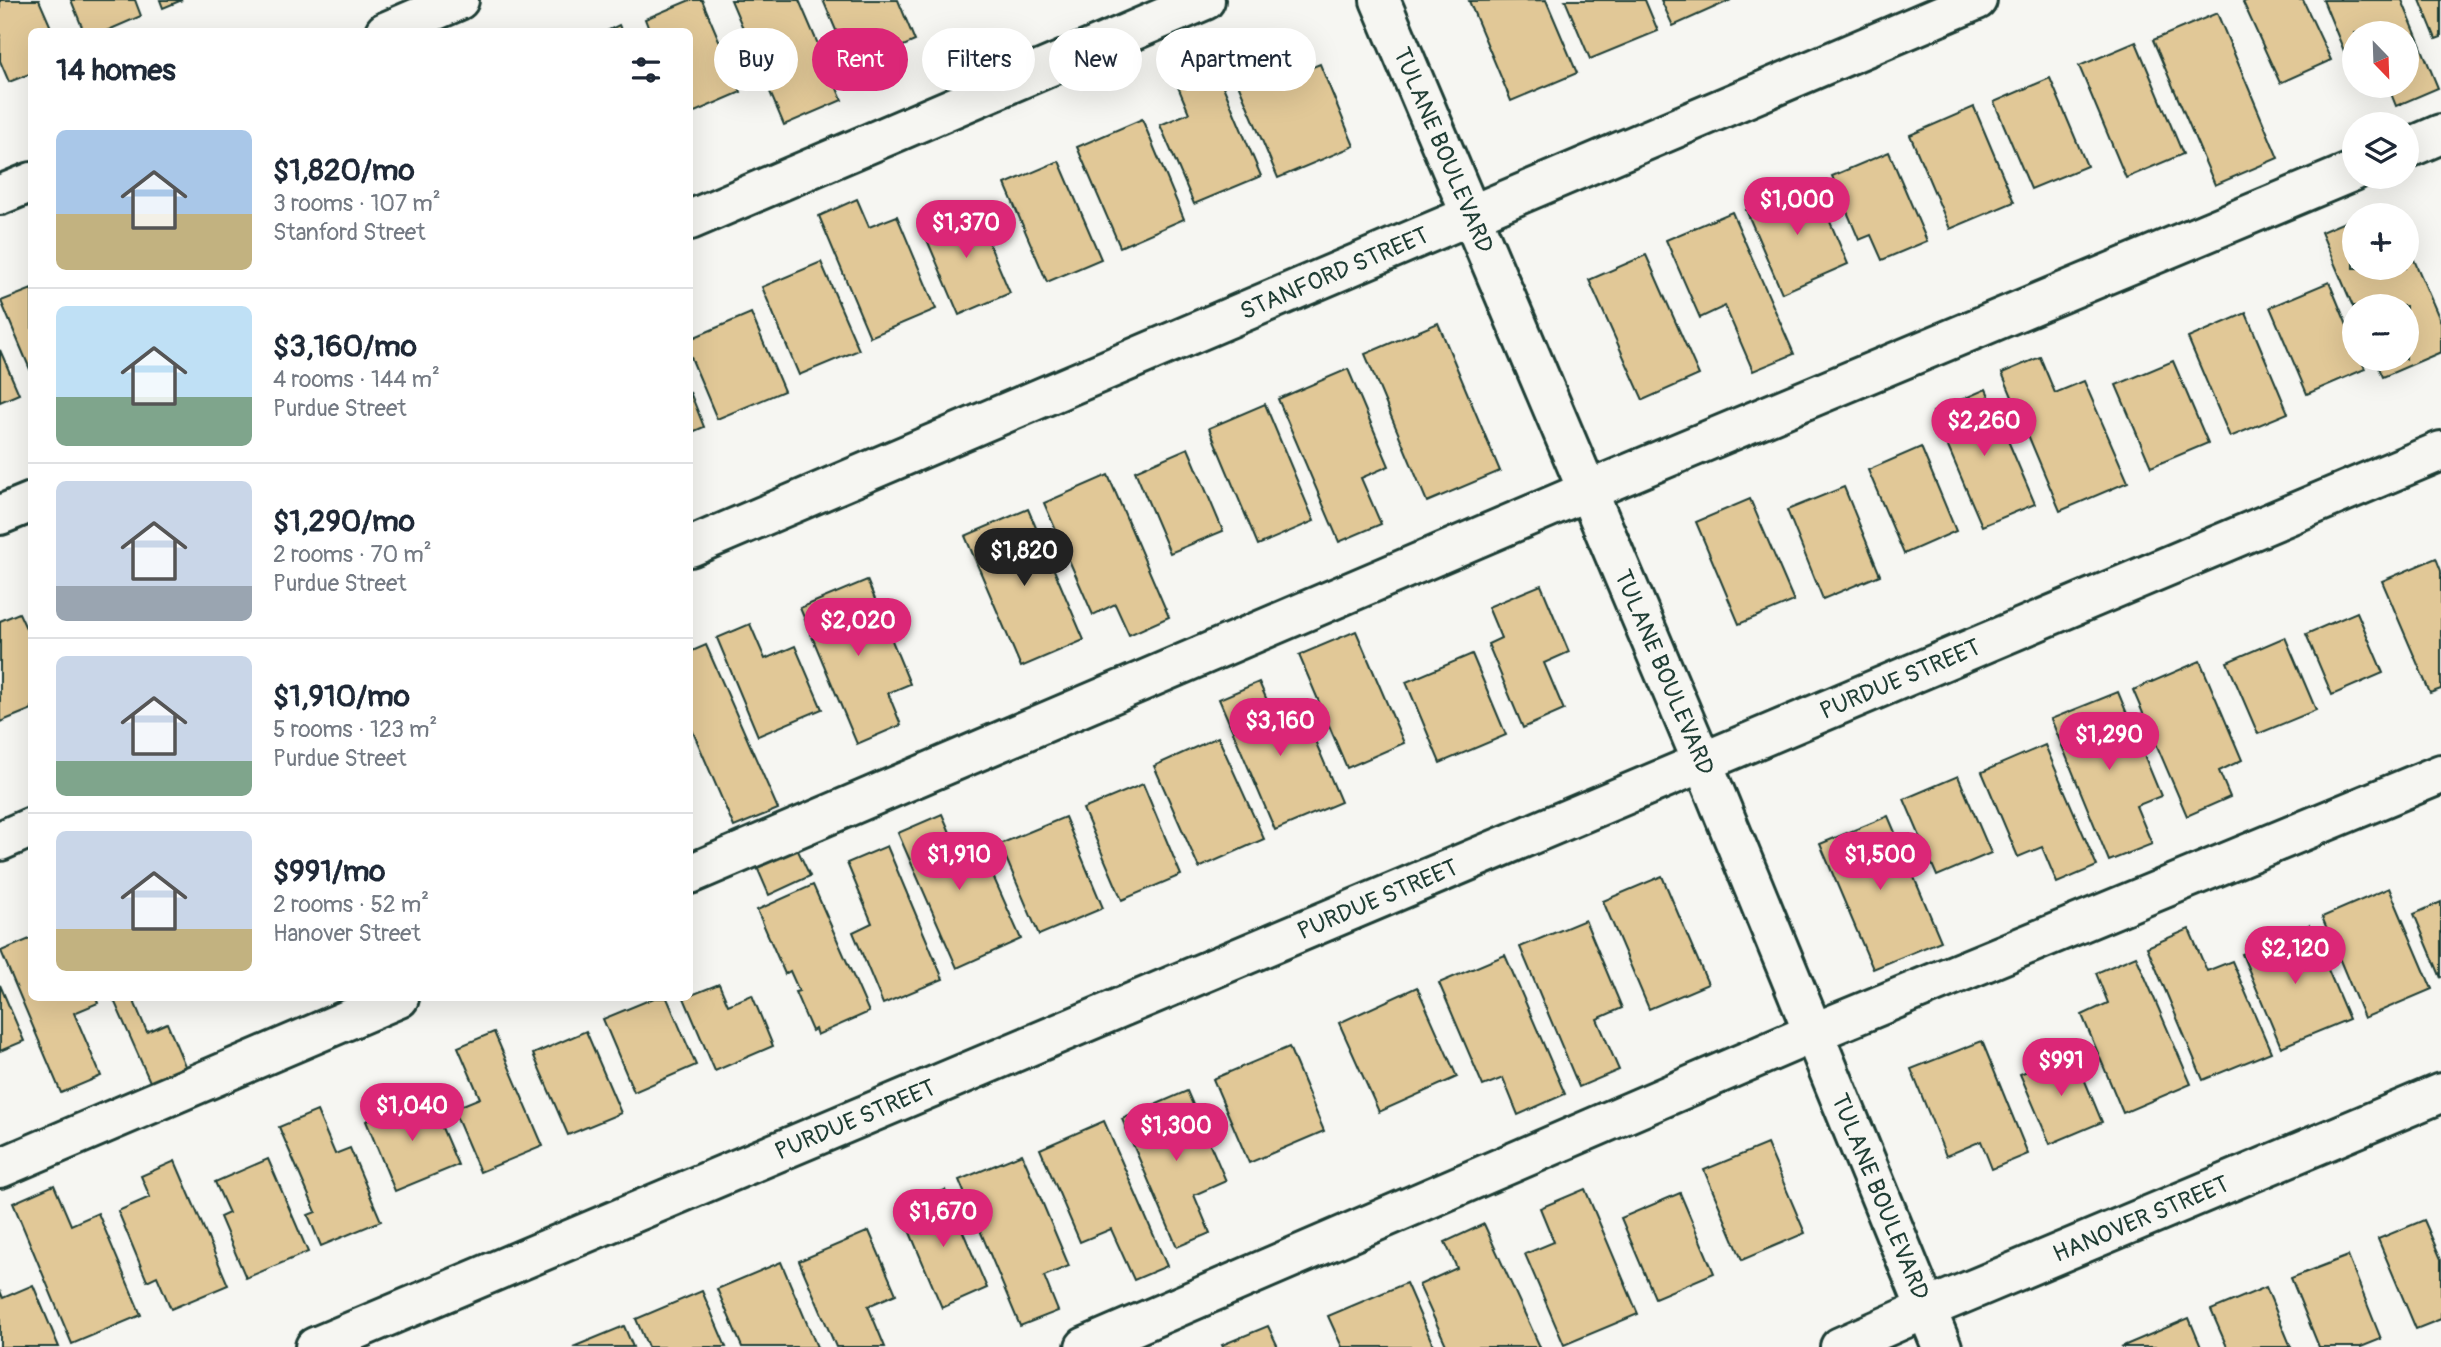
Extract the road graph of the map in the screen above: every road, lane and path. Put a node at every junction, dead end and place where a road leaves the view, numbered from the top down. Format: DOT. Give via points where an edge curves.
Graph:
graph roads {
  1 [pos="460,0"];
  2 [pos="1205,0"];
  3 [pos="1380,0"];
  4 [pos="1977,0"];
  5 [pos="394,28"];
  6 [pos="2441,134"];
  7 [pos="2419,143"];
  8 [pos="2342,176"];
  9 [pos="28,184"];
  10 [pos="0,195"];
  11 [pos="1469,214"];
  12 [pos="693,219"];
  13 [pos="2441,451"];
  14 [pos="1587,491"];
  15 [pos="28,504"];
  16 [pos="0,515"];
  17 [pos="693,546"];
  18 [pos="1702,761"];
  19 [pos="2441,774"];
  20 [pos="28,829"];
  21 [pos="0,841"];
  22 [pos="693,873"];
  23 [pos="392,1001"];
  24 [pos="1813,1033"];
  25 [pos="2441,1093"];
  26 [pos="0,1168"];
  27 [pos="1926,1308"];
  28 [pos="315,1347"];
  29 [pos="1085,1347"];
  30 [pos="1840,1347"];
  31 [pos="1942,1347"];
  1 -- 5 [label="street"];
  2 -- 12 [label="street"];
  3 -- 11 [label="street, TULANE BOULEVARD"];
  4 -- 11 [label="street, STANFORD STREET"];
  6 -- 7 [label="street"];
  8 -- 14 [label="street"];
  9 -- 10 [label="street"];
  11 -- 14 [label="street, TULANE BOULEVARD"];
  11 -- 17 [label="street, STANFORD STREET"];
  13 -- 18 [label="street, PURDUE STREET"];
  14 -- 18 [label="street, TULANE BOULEVARD"];
  14 -- 22 [label="street"];
  15 -- 16 [label="street"];
  18 -- 24 [label="street, TULANE BOULEVARD"];
  18 -- 28 [label="street, PURDUE STREET"];
  19 -- 24 [label="street"];
  20 -- 21 [label="street"];
  23 -- 26 [label="street"];
  24 -- 27 [label="street, TULANE BOULEVARD"];
  24 -- 29 [label="street"];
  25 -- 27 [label="street, HANOVER STREET"];
  27 -- 30 [label="street, HANOVER STREET"];
  27 -- 31 [label="street, TULANE BOULEVARD"];
}
